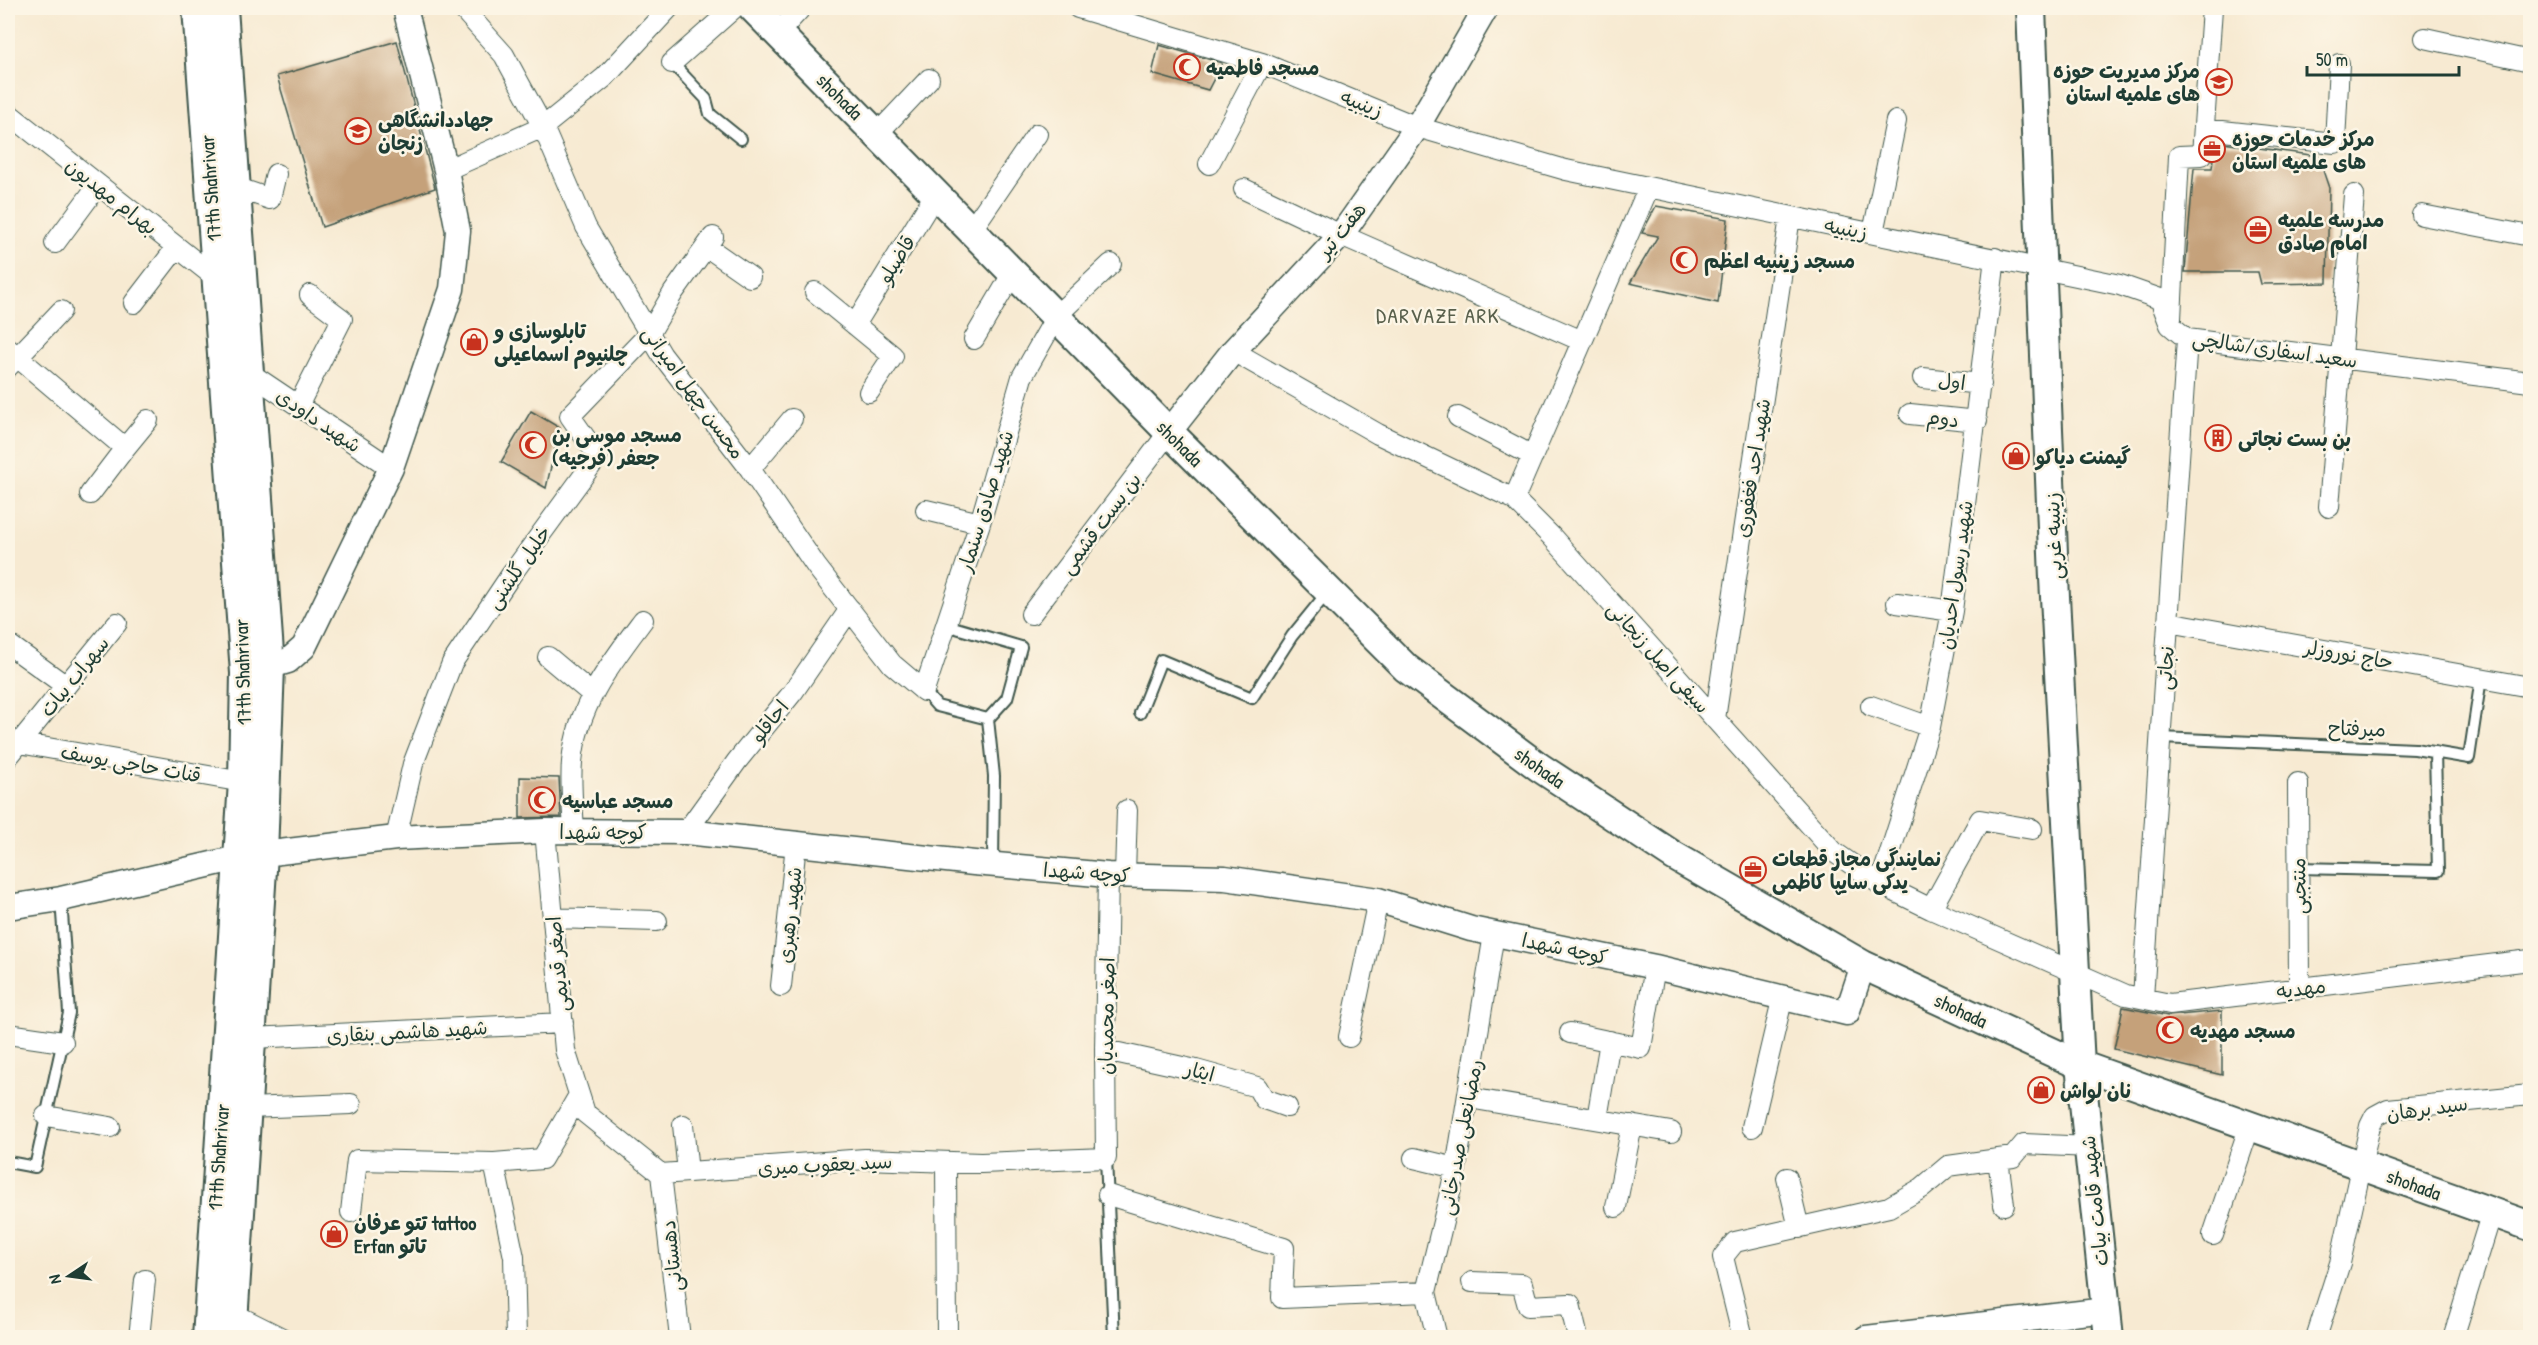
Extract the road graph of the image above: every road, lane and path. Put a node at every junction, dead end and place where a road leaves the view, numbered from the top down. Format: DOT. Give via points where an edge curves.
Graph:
graph roads {
  1 [pos="197,8"];
  2 [pos="223,8"];
  3 [pos="405,8"];
  4 [pos="462,8"];
  5 [pos="669,8"];
  6 [pos="734,8"];
  7 [pos="753,8"];
  8 [pos="801,8"];
  9 [pos="1078,8"];
  10 [pos="1486,8"];
  11 [pos="2031,8"];
  12 [pos="2212,8"];
  13 [pos="778,33"];
  14 [pos="2425,38"];
  15 [pos="2530,61"];
  16 [pos="672,63"];
  17 [pos="1262,63"];
  18 [pos="2339,64"];
  19 [pos="929,79"];
  20 [pos="8,113"];
  21 [pos="1896,121"];
  22 [pos="543,127"];
  23 [pos="1417,127"];
  24 [pos="2204,129"];
  25 [pos="878,134"];
  26 [pos="1037,134"];
  27 [pos="741,138"];
  28 [pos="1209,164"];
  29 [pos="446,170"];
  30 [pos="276,174"];
  31 [pos="98,185"];
  32 [pos="236,187"];
  33 [pos="1244,189"];
  34 [pos="1648,189"];
  35 [pos="936,193"];
  36 [pos="2354,195"];
  37 [pos="2422,215"];
  38 [pos="1790,217"];
  39 [pos="972,229"];
  40 [pos="1873,233"];
  41 [pos="1341,235"];
  42 [pos="2530,236"];
  43 [pos="55,243"];
  44 [pos="177,247"];
  45 [pos="1995,258"];
  46 [pos="1111,264"];
  47 [pos="2044,268"];
  48 [pos="1014,271"];
  49 [pos="750,277"];
  50 [pos="216,278"];
  51 [pos="815,292"];
  52 [pos="310,295"];
  53 [pos="134,303"];
  54 [pos="61,311"];
  55 [pos="1057,315"];
  56 [pos="855,325"];
  57 [pos="2170,325"];
  58 [pos="649,334"];
  59 [pos="974,339"];
  60 [pos="2187,339"];
  61 [pos="1582,341"];
  62 [pos="1233,351"];
  63 [pos="10,357"];
  64 [pos="2341,358"];
  65 [pos="248,372"];
  66 [pos="1923,378"];
  67 [pos="2530,382"];
  68 [pos="1981,384"];
  69 [pos="869,392"];
  70 [pos="298,406"];
  71 [pos="1910,414"];
  72 [pos="1458,417"];
  73 [pos="148,420"];
  74 [pos="792,420"];
  75 [pos="1977,422"];
  76 [pos="1169,432"];
  77 [pos="125,448"];
  78 [pos="1533,456"];
  79 [pos="391,468"];
  80 [pos="750,469"];
  81 [pos="90,494"];
  82 [pos="1514,500"];
  83 [pos="2329,507"];
  84 [pos="926,510"];
  85 [pos="980,523"];
  86 [pos="1329,590"];
  87 [pos="1897,603"];
  88 [pos="850,609"];
  89 [pos="1952,611"];
  90 [pos="1031,614"];
  91 [pos="643,620"];
  92 [pos="117,622"];
  93 [pos="2168,622"];
  94 [pos="946,625"];
  95 [pos="8,644"];
  96 [pos="548,657"];
  97 [pos="258,670"];
  98 [pos="2481,678"];
  99 [pos="66,686"];
  100 [pos="2530,687"];
  101 [pos="924,692"];
  102 [pos="592,694"];
  103 [pos="1871,706"];
  104 [pos="1140,713"];
  105 [pos="988,719"];
  106 [pos="1715,719"];
  107 [pos="1930,727"];
  108 [pos="2160,738"];
  109 [pos="13,750"];
  110 [pos="2435,752"];
  111 [pos="243,782"];
  112 [pos="2298,783"];
  113 [pos="1127,810"];
  114 [pos="2032,829"];
  115 [pos="545,831"];
  116 [pos="574,831"];
  117 [pos="686,832"];
  118 [pos="396,838"];
  119 [pos="796,844"];
  120 [pos="250,856"];
  121 [pos="993,865"];
  122 [pos="2297,868"];
  123 [pos="1116,874"];
  124 [pos="1880,884"];
  125 [pos="61,899"];
  126 [pos="1378,900"];
  127 [pos="8,907"];
  128 [pos="1930,909"];
  129 [pos="553,918"];
  130 [pos="657,921"];
  131 [pos="1494,934"];
  132 [pos="2530,960"];
  133 [pos="1863,965"];
  134 [pos="1655,967"];
  135 [pos="2076,973"];
  136 [pos="781,986"];
  137 [pos="2299,988"];
  138 [pos="1783,996"];
  139 [pos="2143,998"];
  140 [pos="563,1023"];
  141 [pos="1570,1033"];
  142 [pos="8,1034"];
  143 [pos="1348,1037"];
  144 [pos="252,1038"];
  145 [pos="1610,1041"];
  146 [pos="63,1042"];
  147 [pos="1105,1050"];
  148 [pos="2080,1065"];
  149 [pos="579,1095"];
  150 [pos="2530,1095"];
  151 [pos="1469,1098"];
  152 [pos="351,1104"];
  153 [pos="1287,1107"];
  154 [pos="247,1108"];
  155 [pos="46,1116"];
  156 [pos="1597,1119"];
  157 [pos="682,1125"];
  158 [pos="1632,1125"];
  159 [pos="2250,1125"];
  160 [pos="110,1127"];
  161 [pos="1752,1127"];
  162 [pos="1671,1132"];
  163 [pos="2088,1147"];
  164 [pos="1106,1158"];
  165 [pos="1414,1158"];
  166 [pos="1998,1159"];
  167 [pos="8,1162"];
  168 [pos="946,1162"];
  169 [pos="494,1163"];
  170 [pos="2362,1165"];
  171 [pos="1456,1168"];
  172 [pos="688,1172"];
  173 [pos="662,1174"];
  174 [pos="1787,1178"];
  175 [pos="1108,1194"];
  176 [pos="2004,1205"];
  177 [pos="1616,1207"];
  178 [pos="351,1212"];
  179 [pos="2492,1212"];
  180 [pos="2530,1226"];
  181 [pos="1799,1228"];
  182 [pos="2214,1235"];
  183 [pos="145,1280"];
  184 [pos="1472,1282"];
  185 [pos="1426,1292"];
  186 [pos="2107,1324"];
  187 [pos="233,1326"];
  188 [pos="1875,1337"];
  189 [pos="139,1338"];
  190 [pos="207,1338"];
  191 [pos="282,1338"];
  192 [pos="516,1338"];
  193 [pos="680,1338"];
  194 [pos="947,1338"];
  195 [pos="1114,1338"];
  196 [pos="1437,1338"];
  197 [pos="1578,1338"];
  198 [pos="1743,1338"];
  199 [pos="2316,1338"];
  200 [pos="2453,1338"];
  1 -- 50 [label="main road, 17th Shahrivar"];
  2 -- 32 [label="main road, 17th Shahrivar"];
  3 -- 29 [label="street, 17th Shahrivar"];
  4 -- 22 [label="street, محسن چهل امیرانی" via="504,55"];
  5 -- 22 [label="street" via="605,76"];
  6 -- 16 [label="street"];
  7 -- 13 [label="main road, shohada"];
  8 -- 13 [label="street"];
  9 -- 17 [label="street, زینبیه"];
  10 -- 23 [label="street, هفت تیر"];
  11 -- 47 [label="main road, زینبیه غربی"];
  12 -- 24 [label="street"];
  13 -- 25 [label="main road, shohada"];
  14 -- 15 [label="street"];
  16 -- 27 [label="lane" via="706,99 710,114"];
  17 -- 23 [label="street, زینبیه"];
  17 -- 28 [label="street"];
  18 -- 24 [label="street" via="2335,143"];
  19 -- 25 [label="street"];
  20 -- 31 [label="street, بهرام مهدیون"];
  21 -- 40 [label="street"];
  22 -- 29 [label="street"];
  22 -- 58 [label="street, محسن چهل امیرانی" via="586,227"];
  23 -- 34 [label="street, زینبیه"];
  23 -- 41 [label="street, هفت تیر"];
  24 -- 57 [label="street" via="2202,155 2180,156"];
  25 -- 35 [label="main road, shohada"];
  26 -- 39 [label="street"];
  29 -- 79 [label="street, 17th Shahrivar" via="458,231 452,289"];
  30 -- 32 [label="street" via="270,199"];
  31 -- 43 [label="street"];
  31 -- 44 [label="street, بهرام مهدیون"];
  32 -- 65 [label="main road, 17th Shahrivar"];
  33 -- 41 [label="street"];
  34 -- 38 [label="street, زینبیه"];
  34 -- 61 [label="street"];
  35 -- 39 [label="main road, shohada"];
  35 -- 56 [label="street, قاضیلو"];
  36 -- 64 [label="street"];
  37 -- 42 [label="street"];
  38 -- 40 [label="street, زینبیه"];
  38 -- 106 [label="street, شهید احد فغفوری"];
  39 -- 48 [label="main road, shohada"];
  40 -- 45 [label="street, زینبیه"];
  41 -- 61 [label="street"];
  41 -- 62 [label="street, هفت تیر"];
  44 -- 50 [label="street, بهرام مهدیون"];
  44 -- 53 [label="street"];
  45 -- 47 [label="street, زینبیه"];
  45 -- 68 [label="street, شهید رسول احدیان"];
  46 -- 55 [label="street, شهید صادق سنمار"];
  47 -- 57 [label="street, سعید اسفاری/شالچی" via="2120,285 2160,299"];
  47 -- 135 [label="main road, زینبیه غربی" via="2054,578"];
  48 -- 55 [label="main road, shohada"];
  48 -- 59 [label="street"];
  49 -- 58 [label="street" via="710,242"];
  50 -- 97 [label="main road, 17th Shahrivar"];
  51 -- 56 [label="street"];
  52 -- 70 [label="street" via="342,319"];
  54 -- 63 [label="street"];
  55 -- 76 [label="main road, shohada"];
  55 -- 85 [label="street, شهید صادق سنمار" via="1022,377"];
  56 -- 69 [label="street" via="893,356"];
  57 -- 60 [label="street, سعید اسفاری/شالچی"];
  58 -- 80 [label="street, محسن چهل امیرانی"];
  58 -- 118 [label="street, خلیل گلشنی" via="570,416 598,456 452,663 413,764"];
  60 -- 64 [label="street, سعید اسفاری/شالچی"];
  60 -- 93 [label="street, نجاتی"];
  61 -- 78 [label="street"];
  62 -- 76 [label="street, هفت تیر"];
  62 -- 82 [label="street, سیفی اصل زنجانی" via="1378,434"];
  63 -- 77 [label="street"];
  64 -- 67 [label="street, سعید اسفاری/شالچی"];
  64 -- 83 [label="street"];
  65 -- 70 [label="street, شهید داودی"];
  65 -- 97 [label="main road, 17th Shahrivar"];
  66 -- 68 [label="street, اول"];
  68 -- 75 [label="street, شهید رسول احدیان"];
  70 -- 79 [label="street, شهید داودی"];
  71 -- 75 [label="street, دوم"];
  72 -- 78 [label="street"];
  73 -- 77 [label="street"];
  74 -- 80 [label="street"];
  75 -- 89 [label="street, شهید رسول احدیان"];
  76 -- 86 [label="main road, shohada"];
  76 -- 90 [label="street, بن بست قشمی"];
  77 -- 81 [label="street"];
  78 -- 82 [label="street"];
  79 -- 97 [label="street, 17th Shahrivar" via="304,647 288,661"];
  80 -- 88 [label="street, محسن چهل امیرانی"];
  82 -- 106 [label="street, سیفی اصل زنجانی"];
  84 -- 85 [label="street"];
  85 -- 94 [label="street, شهید صادق سنمار"];
  86 -- 104 [label="lane" via="1292,636 1252,698 1161,660"];
  86 -- 133 [label="main road, shohada" via="1406,668 1539,767 1674,856"];
  87 -- 89 [label="street"];
  88 -- 101 [label="street, محسن چهل امیرانی" via="892,664"];
  88 -- 117 [label="street, اجاقلو" via="793,692"];
  89 -- 107 [label="street, شهید رسول احدیان"];
  91 -- 102 [label="street"];
  92 -- 99 [label="street, سهراب بیات"];
  93 -- 98 [label="street, حاج نوروزلر"];
  93 -- 108 [label="street, نجاتی"];
  94 -- 101 [label="street, شهید صادق سنمار"];
  94 -- 105 [label="lane" via="1021,647 1006,698"];
  95 -- 99 [label="street"];
  96 -- 102 [label="street"];
  97 -- 111 [label="main road, 17th Shahrivar"];
  97 -- 120 [label="main road, 17th Shahrivar"];
  98 -- 100 [label="street, حاج نوروزلر"];
  98 -- 110 [label="lane, میرفتاح" via="2469,758"];
  99 -- 109 [label="street, سهراب بیات"];
  101 -- 105 [label="lane" via="937,706"];
  102 -- 116 [label="street" via="576,734 572,764"];
  103 -- 107 [label="street"];
  105 -- 121 [label="lane" via="994,776"];
  106 -- 124 [label="street, سیفی اصل زنجانی" via="1834,852"];
  107 -- 124 [label="street, شهید رسول احدیان"];
  108 -- 110 [label="lane, میرفتاح"];
  108 -- 139 [label="street, نجاتی"];
  109 -- 111 [label="street, قنات حاجی یوسف"];
  110 -- 122 [label="lane" via="2438,871"];
  111 -- 120 [label="main road, 17th Shahrivar"];
  112 -- 122 [label="street, منتجبی"];
  113 -- 123 [label="street, اصغر محمدیان"];
  114 -- 128 [label="street" via="1980,820"];
  115 -- 116 [label="street, کوچه شهدا"];
  115 -- 118 [label="street, کوچه شهدا"];
  115 -- 129 [label="street, اصغر قدیمی"];
  116 -- 117 [label="street, کوچه شهدا"];
  117 -- 119 [label="street, کوچه شهدا"];
  118 -- 120 [label="street, کوچه شهدا"];
  119 -- 121 [label="street, کوچه شهدا"];
  119 -- 136 [label="street, شهید رهبری"];
  120 -- 125 [label="street, کوچه شهدا"];
  120 -- 144 [label="main road, 17th Shahrivar"];
  120 -- 190 [label="main road, 17th Shahrivar"];
  121 -- 123 [label="street, کوچه شهدا"];
  122 -- 137 [label="street, منتجبی"];
  123 -- 126 [label="street, کوچه شهدا" via="1225,878"];
  123 -- 147 [label="street, اصغر محمدیان"];
  124 -- 128 [label="street, سیفی اصل زنجانی"];
  125 -- 127 [label="street, کوچه شهدا"];
  125 -- 146 [label="lane" via="69,1013"];
  126 -- 131 [label="street, کوچه شهدا"];
  126 -- 143 [label="street"];
  128 -- 135 [label="street, سیفی اصل زنجانی"];
  129 -- 130 [label="street"];
  129 -- 140 [label="street, اصغر قدیمی"];
  131 -- 134 [label="street, کوچه شهدا"];
  131 -- 151 [label="street, رمضانعلی صدرخانی"];
  132 -- 137 [label="street, مهدیه"];
  133 -- 138 [label="street, کوچه شهدا" via="1847,1012"];
  133 -- 148 [label="main road, shohada"];
  134 -- 138 [label="street, کوچه شهدا"];
  134 -- 145 [label="street" via="1641,1048"];
  135 -- 139 [label="street, مهدیه" via="2126,995"];
  135 -- 148 [label="main road, زینبیه غربی"];
  137 -- 139 [label="street, مهدیه" via="2170,1004"];
  138 -- 161 [label="street"];
  140 -- 144 [label="street, شهید هاشمی بنقاری"];
  140 -- 149 [label="street, اصغر قدیمی" via="565,1050"];
  141 -- 145 [label="street"];
  142 -- 146 [label="street"];
  144 -- 154 [label="main road, 17th Shahrivar"];
  145 -- 156 [label="street"];
  146 -- 155 [label="lane"];
  147 -- 153 [label="street, ایثار" via="1257,1087 1264,1099"];
  147 -- 164 [label="street, اصغر محمدیان"];
  148 -- 159 [label="main road, shohada"];
  148 -- 163 [label="main road, شهید قامت بیات"];
  149 -- 169 [label="street" via="542,1158"];
  149 -- 173 [label="street" via="585,1113"];
  150 -- 170 [label="street, سید برهان" via="2388,1109 2375,1116 2370,1126"];
  151 -- 156 [label="street"];
  151 -- 171 [label="street, رمضانعلی صدرخانی"];
  152 -- 154 [label="street"];
  154 -- 187 [label="main road, 17th Shahrivar"];
  155 -- 160 [label="street"];
  155 -- 167 [label="lane" via="35,1167"];
  156 -- 158 [label="street"];
  157 -- 172 [label="street"];
  158 -- 162 [label="street"];
  158 -- 177 [label="street"];
  159 -- 170 [label="main road, shohada"];
  159 -- 182 [label="street"];
  163 -- 166 [label="street" via="2024,1144 2013,1157"];
  163 -- 186 [label="main road, شهید قامت بیات"];
  164 -- 168 [label="street, سید یعقوب میری"];
  164 -- 175 [label="lane"];
  165 -- 171 [label="street"];
  166 -- 176 [label="street"];
  166 -- 181 [label="street" via="1948,1166 1922,1188 1889,1207"];
  168 -- 172 [label="street, سید یعقوب میری" via="865,1159"];
  168 -- 194 [label="street"];
  169 -- 178 [label="street" via="357,1160"];
  169 -- 192 [label="street" via="514,1257"];
  170 -- 179 [label="main road, shohada"];
  170 -- 199 [label="street, سید برهان" via="2340,1263"];
  171 -- 185 [label="street, رمضانعلی صدرخانی"];
  172 -- 173 [label="street, سید یعقوب میری"];
  173 -- 193 [label="street, دهستانی"];
  174 -- 181 [label="street"];
  175 -- 185 [label="street" via="1284,1248 1282,1298"];
  175 -- 195 [label="lane"];
  179 -- 180 [label="main road, shohada"];
  179 -- 200 [label="street"];
  181 -- 198 [label="street" via="1735,1242 1723,1257"];
  183 -- 189 [label="street"];
  184 -- 197 [label="street" via="1522,1284 1528,1306 1570,1305"];
  185 -- 196 [label="street, رمضانعلی صدرخانی"];
  186 -- 188 [label="street"];
  187 -- 191 [label="street"];
}
